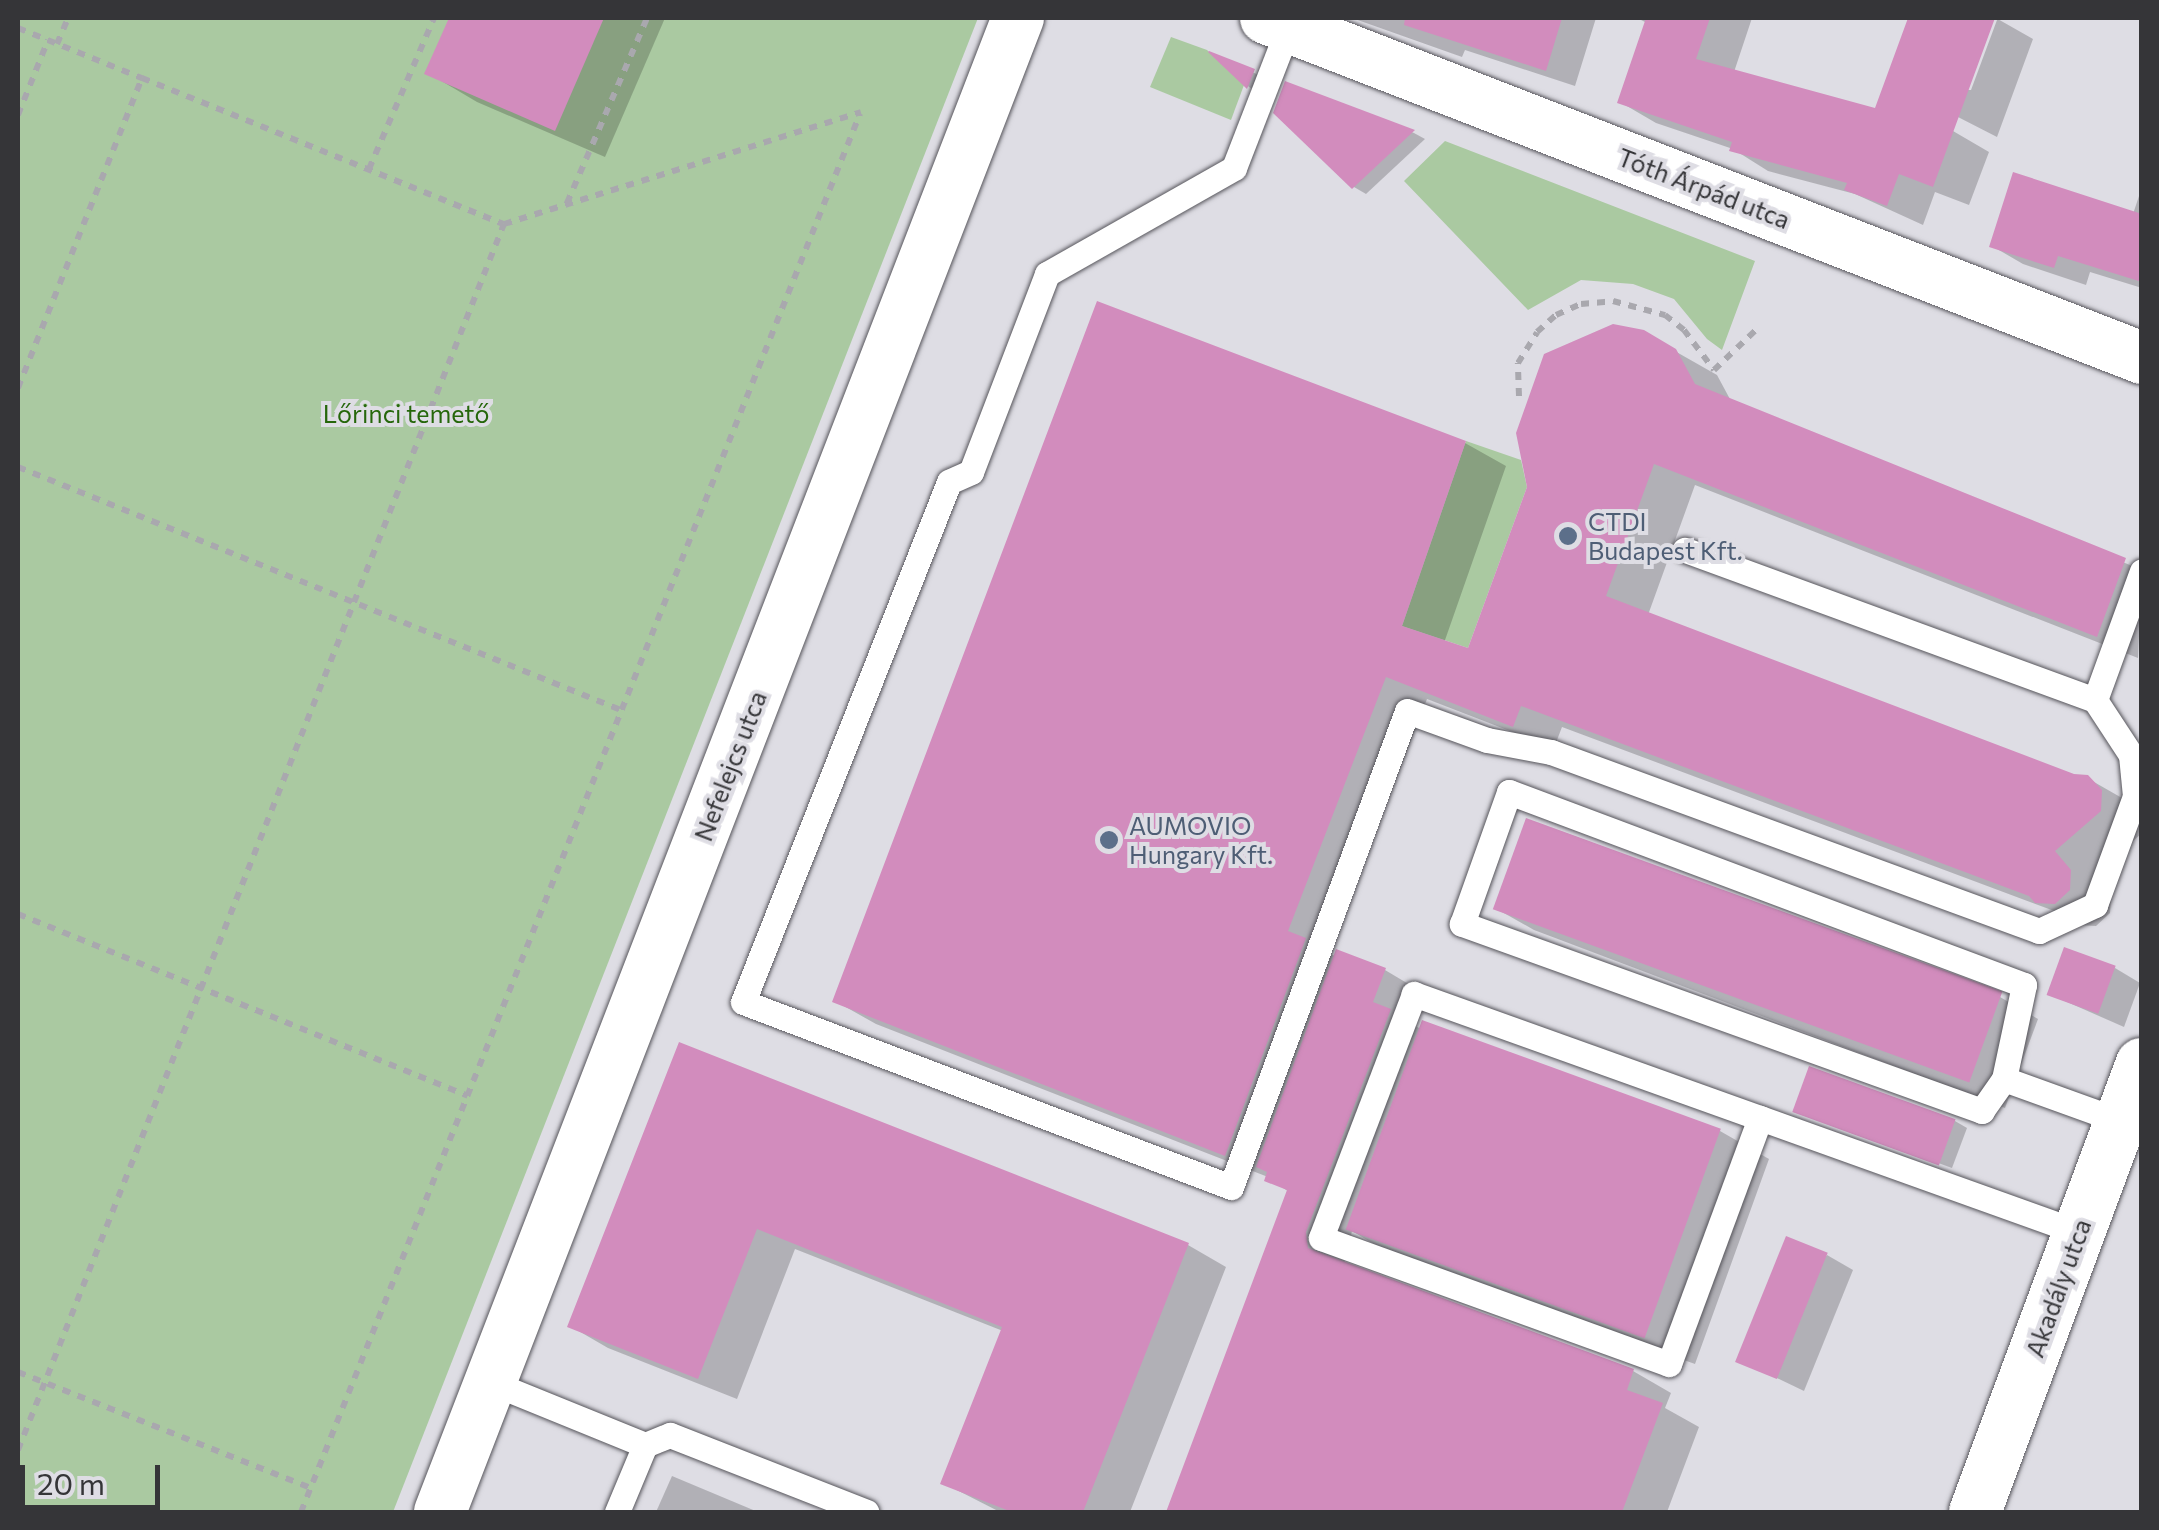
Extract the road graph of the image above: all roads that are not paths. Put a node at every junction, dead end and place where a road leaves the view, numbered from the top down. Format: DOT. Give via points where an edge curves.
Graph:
graph roads {
  1 [pos="1018,18"];
  2 [pos="1277,22"];
  3 [pos="2142,358"];
  4 [pos="1684,550"];
  5 [pos="2142,571"];
  6 [pos="2095,700"];
  7 [pos="2142,1064"];
  8 [pos="2004,1079"];
  9 [pos="1760,1118"];
  10 [pos="2120,1121"];
  11 [pos="2078,1232"];
  12 [pos="490,1382"];
  13 [pos="645,1445"];
  14 [pos="440,1512"];
  15 [pos="617,1512"];
  16 [pos="866,1512"];
  17 [pos="1974,1512"];
  1 -- 12 [label="street, Nefelejcs utca"];
  2 -- 3 [label="street, Tóth Árpád utca"];
  2 -- 6 [label="lane" via="1234,168 1047,274 971,472 948,482 743,1002 1231,1187 1407,711 1487,740 1550,752 2039,931 2095,906 2135,796 2131,755"];
  4 -- 6 [label="lane"];
  5 -- 6 [label="lane"];
  7 -- 10 [label="street, Akadály utca"];
  8 -- 8 [label="lane" via="2024,985 1509,792 1462,924 1982,1111"];
  8 -- 10 [label="lane"];
  9 -- 9 [label="lane" via="1669,1364 1321,1238 1414,994"];
  9 -- 11 [label="lane"];
  10 -- 11 [label="street, Akadály utca"];
  11 -- 17 [label="street, Akadály utca"];
  12 -- 13 [label="lane"];
  12 -- 14 [label="street, Nefelejcs utca"];
  13 -- 15 [label="lane"];
  13 -- 16 [label="lane" via="670,1435"];
}
